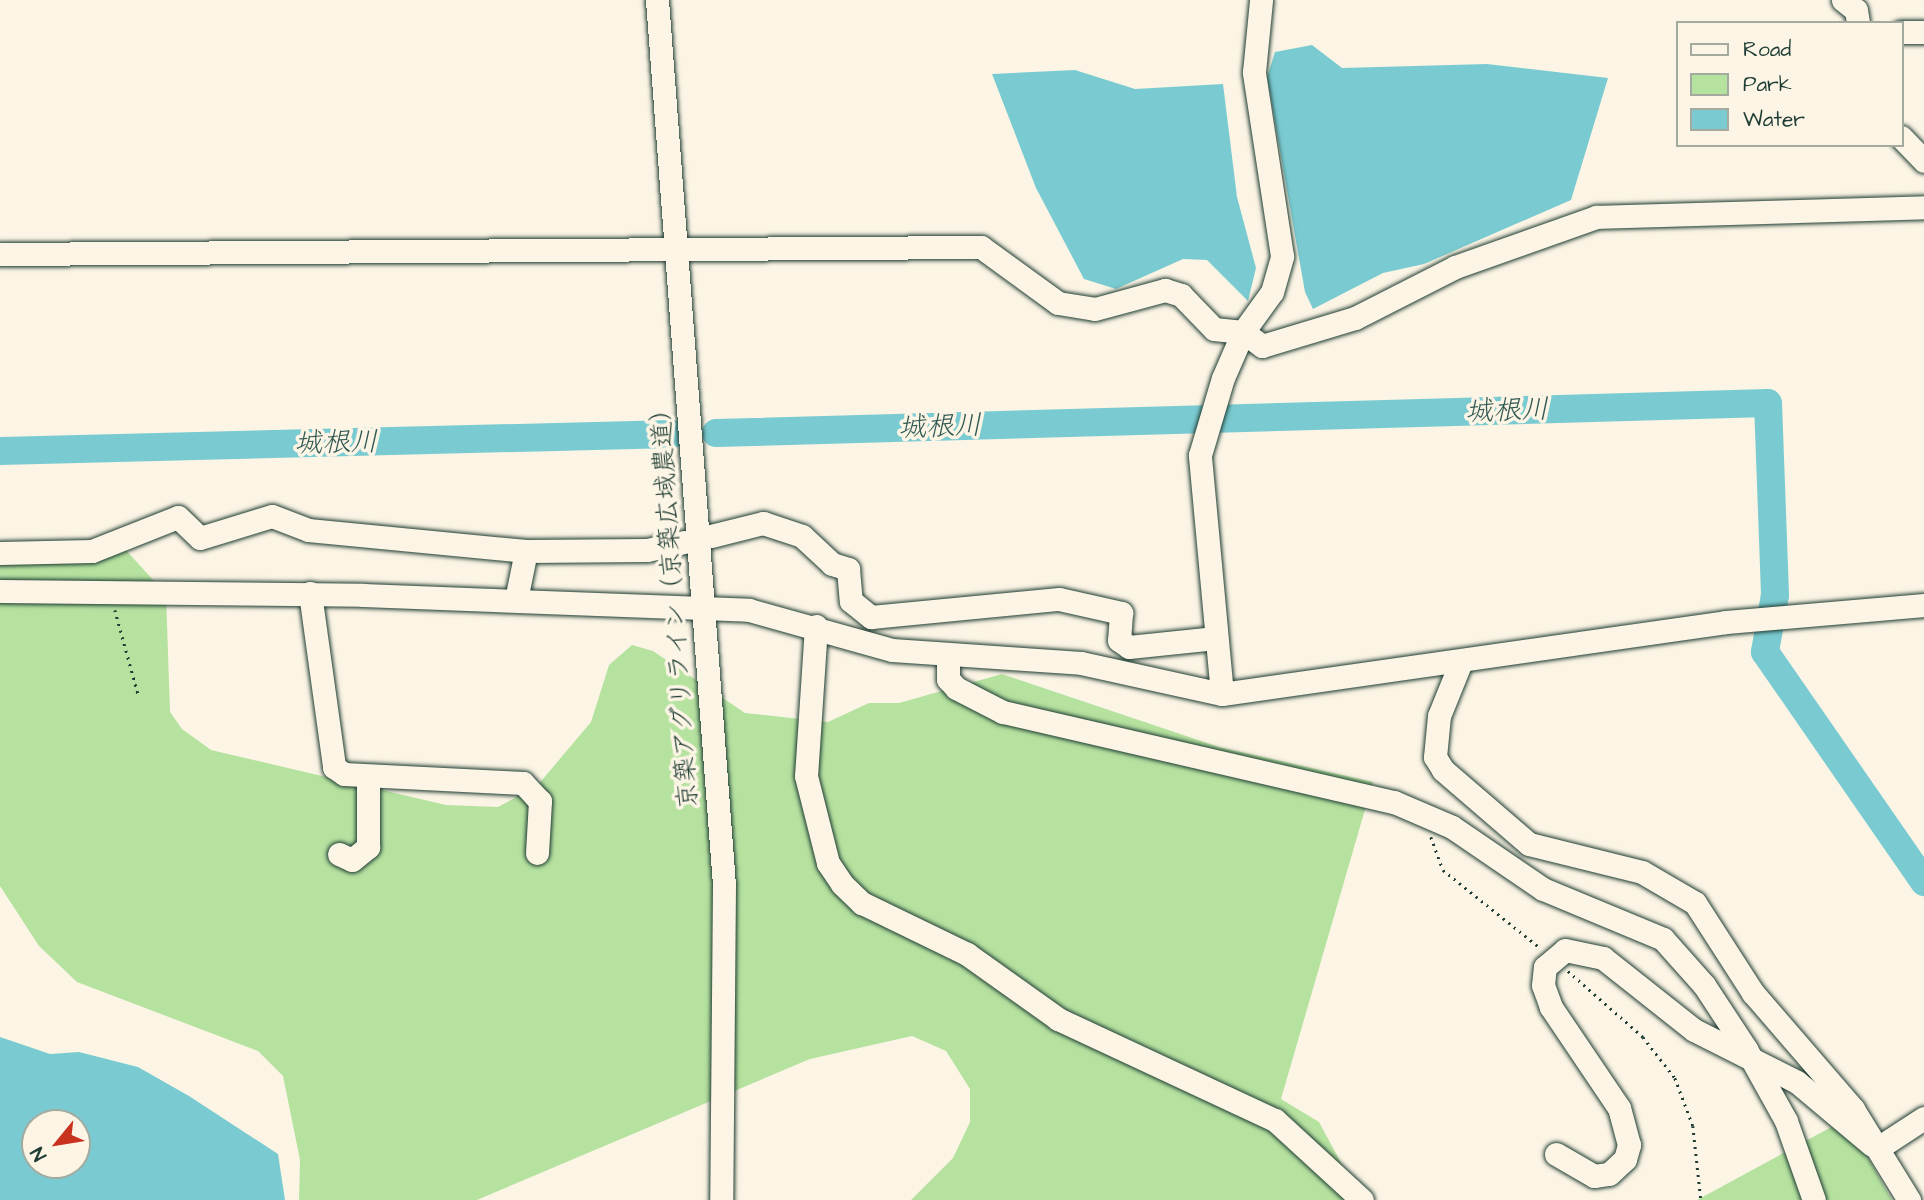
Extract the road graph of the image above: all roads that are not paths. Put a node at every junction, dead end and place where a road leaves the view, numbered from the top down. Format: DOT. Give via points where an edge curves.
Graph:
graph roads {
  1 [pos="657,0"];
  2 [pos="1261,0"];
  3 [pos="1843,0"];
  4 [pos="1858,21"];
  5 [pos="1903,32"];
  6 [pos="1924,32"];
  7 [pos="1903,139"];
  8 [pos="1924,161"];
  9 [pos="1924,207"];
  10 [pos="675,247"];
  11 [pos="0,254"];
  12 [pos="1244,332"];
  13 [pos="711,536"];
  14 [pos="684,542"];
  15 [pos="526,551"];
  16 [pos="0,553"];
  17 [pos="0,591"];
  18 [pos="310,593"];
  19 [pos="516,600"];
  20 [pos="1924,605"];
  21 [pos="704,607"];
  22 [pos="816,626"];
  23 [pos="1216,638"];
  24 [pos="948,657"];
  25 [pos="1460,664"];
  26 [pos="1222,694"];
  27 [pos="368,776"];
  28 [pos="537,853"];
  29 [pos="339,854"];
  30 [pos="1748,1053"];
  31 [pos="1924,1118"];
  32 [pos="1878,1148"];
  33 [pos="1556,1154"];
  34 [pos="721,1200"];
  35 [pos="1362,1200"];
  36 [pos="1814,1200"];
  37 [pos="1909,1200"];
  1 -- 10 [label="street, 京築アグリライン（京築広域農道）"];
  2 -- 12 [label="street" via="1254,72 1282,256 1272,292"];
  3 -- 4 [label="street" via="1856,10"];
  5 -- 6 [label="street"];
  7 -- 8 [label="street"];
  9 -- 12 [label="street" via="1596,217 1455,267 1304,338 1262,346"];
  10 -- 11 [label="street"];
  10 -- 12 [label="street" via="981,247 1058,303 1095,309 1166,290 1181,295 1214,329"];
  10 -- 21 [label="street, 京築アグリライン（京築広域農道）"];
  12 -- 23 [label="street" via="1200,455"];
  13 -- 23 [label="street" via="763,523 802,536 832,564 848,569 851,601 871,617 1059,599 1121,613 1119,640 1129,647"];
  14 -- 15 [label="street" via="647,550"];
  15 -- 16 [label="street" via="308,530 272,516 200,538 178,517 92,551"];
  15 -- 19 [label="street"];
  17 -- 18 [label="street"];
  18 -- 19 [label="street"];
  18 -- 27 [label="street" via="334,767"];
  19 -- 21 [label="street"];
  20 -- 25 [label="street" via="1726,622"];
  21 -- 22 [label="street" via="749,610"];
  21 -- 34 [label="street, 京築アグリライン（京築広域農道）" via="727,954"];
  22 -- 24 [label="street" via="892,650"];
  22 -- 35 [label="street" via="806,776 828,863 842,884 862,903 967,954 1058,1019 1275,1120"];
  23 -- 26 [label="street"];
  24 -- 26 [label="street" via="1081,663"];
  24 -- 30 [label="street" via="948,679 956,688 1003,712 1394,802 1431,817 1543,889 1662,939 1704,985"];
  25 -- 26 [label="street"];
  25 -- 32 [label="street" via="1439,716 1435,757 1443,770 1529,844 1642,872 1695,904 1753,993 1830,1077"];
  27 -- 28 [label="street" via="523,783 540,801"];
  27 -- 29 [label="street" via="368,847 352,860"];
  30 -- 32 [label="street" via="1797,1082 1846,1129"];
  30 -- 33 [label="street" via="1666,1012 1603,957 1565,950 1553,958 1544,985 1551,1007 1619,1108 1629,1145 1625,1160 1609,1174 1594,1176"];
  30 -- 36 [label="street" via="1794,1139"];
  31 -- 32 [label="street"];
  32 -- 37 [label="street"];
}
